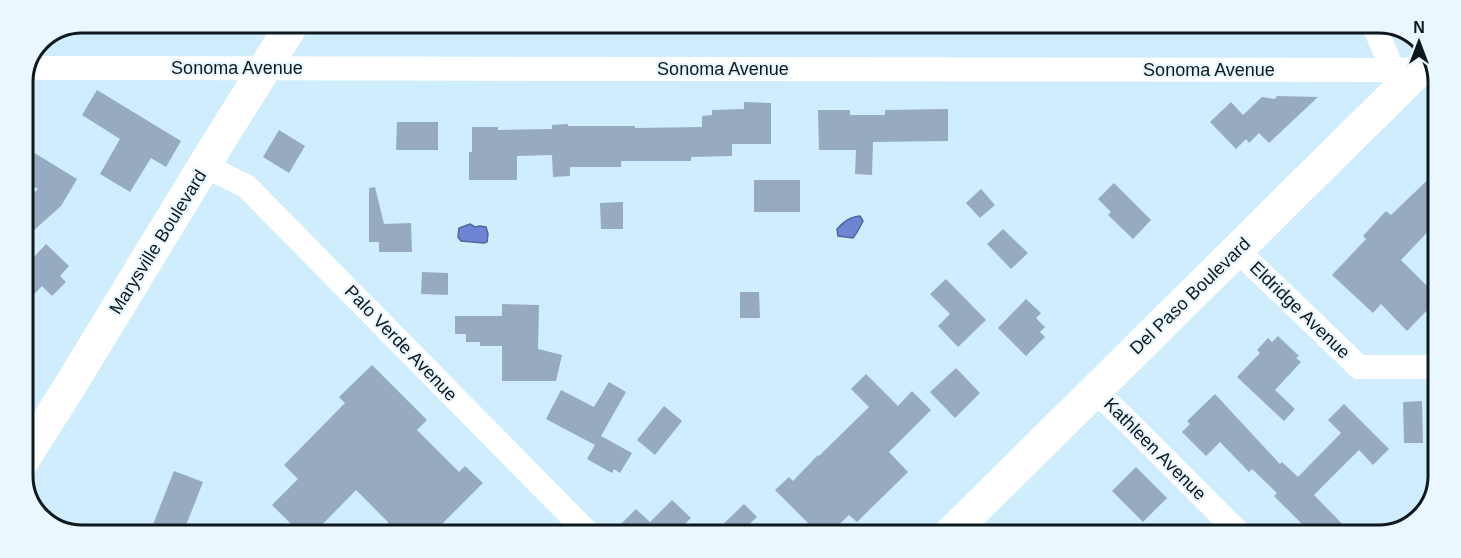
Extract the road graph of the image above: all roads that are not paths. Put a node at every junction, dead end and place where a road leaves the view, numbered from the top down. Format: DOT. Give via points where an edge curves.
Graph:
graph roads {
  1 [pos="287,33"];
  2 [pos="1381,33"];
  3 [pos="36,65"];
  4 [pos="1414,66"];
  5 [pos="265,69"];
  6 [pos="205,165"];
  7 [pos="1237,250"];
  8 [pos="1428,367"];
  9 [pos="1094,390"];
  10 [pos="33,444"];
  11 [pos="580,525"];
  12 [pos="959,525"];
  13 [pos="1231,525"];
  1 -- 5 [label="main road, Marysville Boulevard"];
  2 -- 4 [label="street"];
  3 -- 5 [label="street, Sonoma Avenue"];
  4 -- 5 [label="street, Sonoma Avenue"];
  4 -- 7 [label="main road, Del Paso Boulevard"];
  5 -- 6 [label="main road, Marysville Boulevard"];
  6 -- 10 [label="main road, Marysville Boulevard"];
  6 -- 11 [label="street, Palo Verde Avenue" via="246,186"];
  7 -- 8 [label="street, Eldridge Avenue" via="1359,367"];
  7 -- 9 [label="main road, Del Paso Boulevard"];
  9 -- 12 [label="main road, Del Paso Boulevard"];
  9 -- 13 [label="street, Kathleen Avenue"];
}
